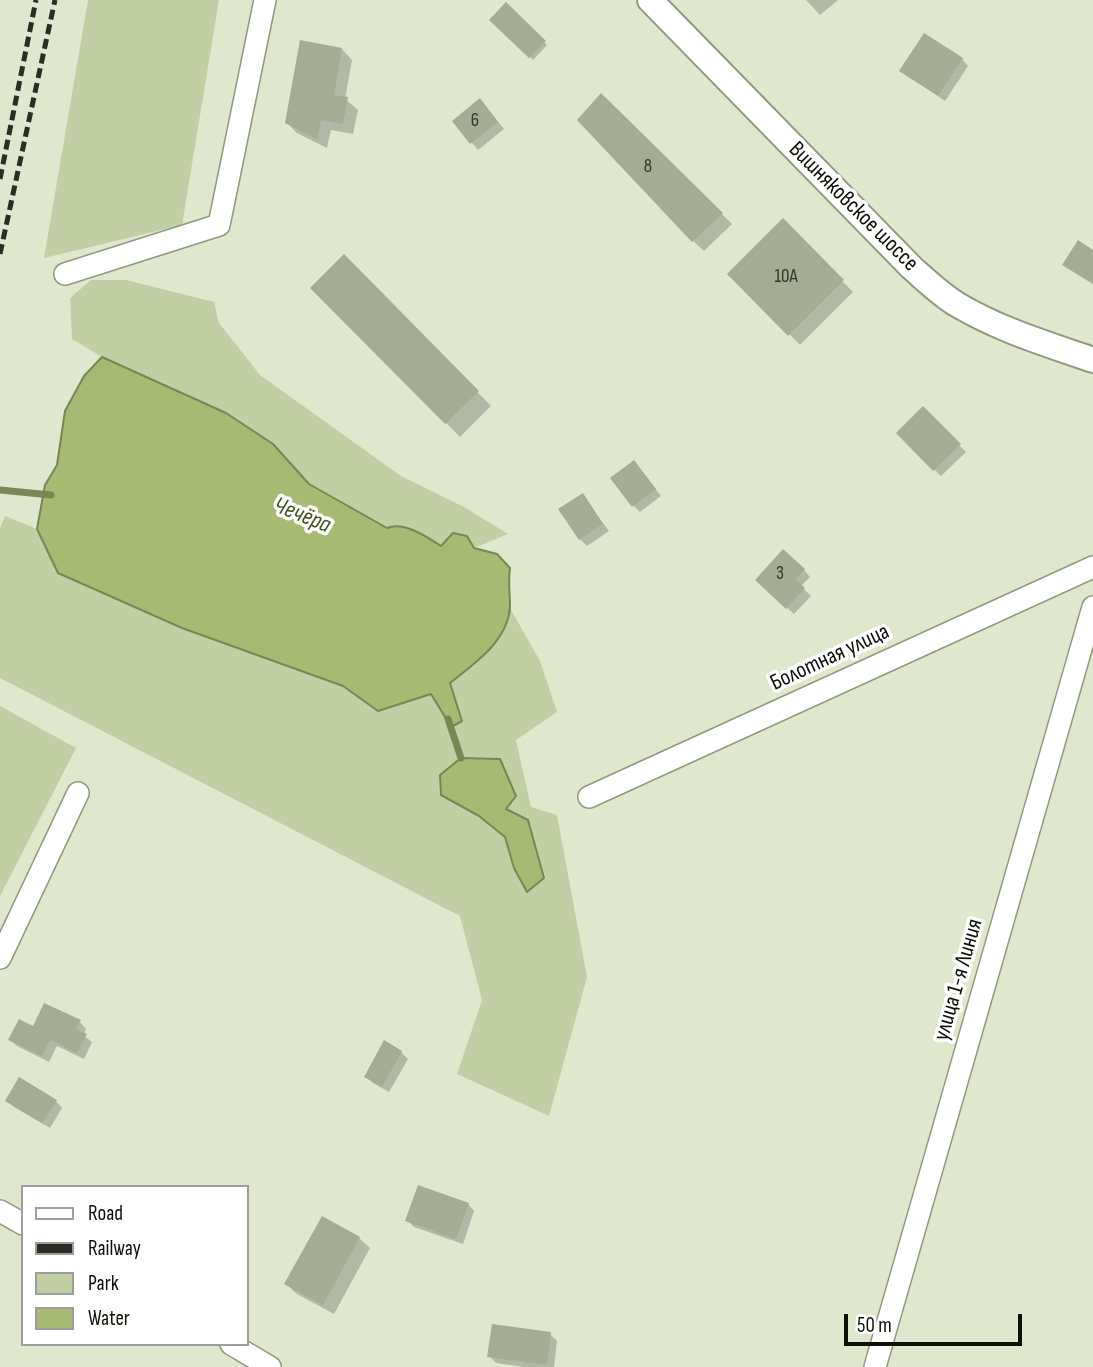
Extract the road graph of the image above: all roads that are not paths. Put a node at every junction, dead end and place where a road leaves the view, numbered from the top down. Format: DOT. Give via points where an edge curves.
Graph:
graph roads {
  1 [pos="264,0"];
  2 [pos="650,0"];
  3 [pos="65,274"];
  4 [pos="1093,360"];
  5 [pos="1093,567"];
  6 [pos="1093,607"];
  7 [pos="78,793"];
  8 [pos="589,797"];
  9 [pos="0,958"];
  10 [pos="0,1211"];
  11 [pos="21,1223"];
  12 [pos="234,1346"];
  13 [pos="270,1367"];
  14 [pos="875,1367"];
  1 -- 3 [label="street" via="219,225"];
  2 -- 4 [label="street, Вишняковское шоссе" via="936,290 1011,332"];
  5 -- 8 [label="street, Болотная улица"];
  6 -- 14 [label="street, улица 1-я Линия"];
  7 -- 9 [label="street"];
  10 -- 11 [label="street"];
  12 -- 13 [label="street"];
}
